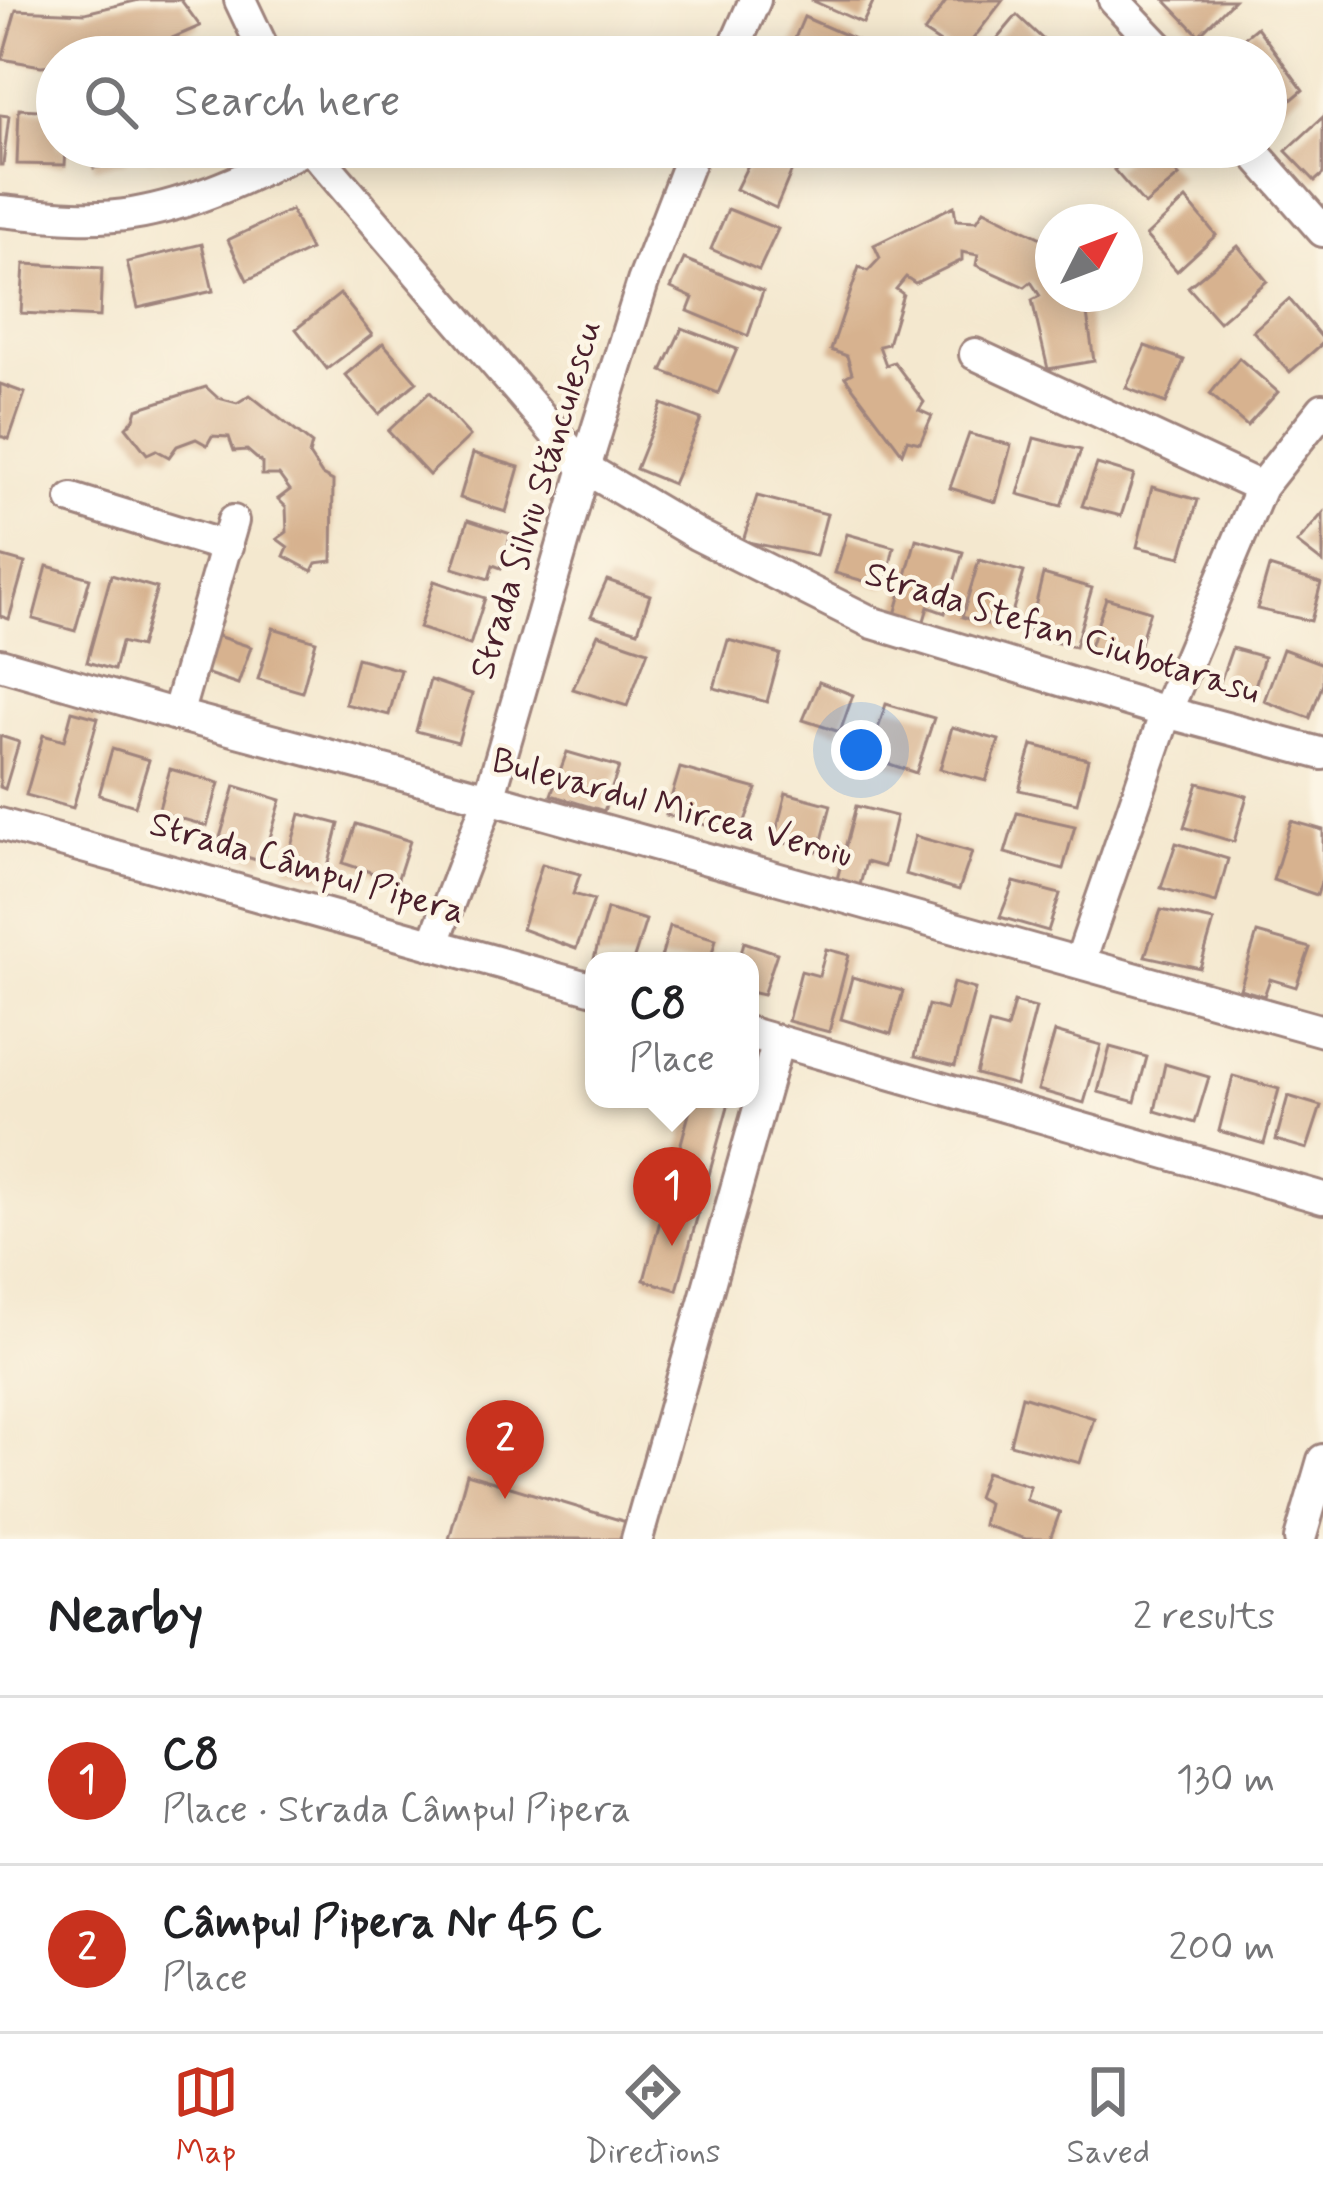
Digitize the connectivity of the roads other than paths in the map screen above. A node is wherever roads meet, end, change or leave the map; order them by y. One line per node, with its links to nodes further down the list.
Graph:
1 (240, 0): 4 (street)
2 (755, 0): 5 (street)
3 (1114, 0): 6 (street)
4 (257, 36)
5 (739, 36)
6 (1148, 36)
7 (262, 168): 11 (street)
8 (327, 168): 15 (street, Strada Stefan Ciubotarasu)
9 (687, 168): 15 (street, Strada Silviu Stănculescu)
10 (1267, 168): 12 (street)
11 (0, 212)
12 (1323, 232)
13 (975, 354): 16 (street)
14 (1323, 409): 16 (street)
15 (585, 468): 19 (street, Strada Stefan Ciubotarasu); 22 (street, Strada Silviu Stănculescu)
16 (1261, 487): 19 (street)
17 (72, 499): 20 (street)
18 (0, 664): 20 (street, Bulevardul Mircea Veroiu)
19 (1166, 712): 21 (street, Strada Stefan Ciubotarasu); 25 (street)
20 (177, 715): 22 (street, Bulevardul Mircea Veroiu)
21 (1323, 754)
22 (489, 798): 24 (street, Strada Silviu Stănculescu); 25 (street, Bulevardul Mircea Veroiu)
23 (0, 824): 24 (street, Strada Câmpul Pipera)
24 (433, 945): 26 (street, Strada Câmpul Pipera)
25 (1080, 962): 27 (street, Bulevardul Mircea Veroiu)
26 (585, 987)
27 (1323, 1031)
28 (764, 1038): 30 (street)
29 (746, 1108): 32 (street)
30 (1323, 1198)
31 (1323, 1460): 33 (street)
32 (637, 1539)
33 (1300, 1539)

